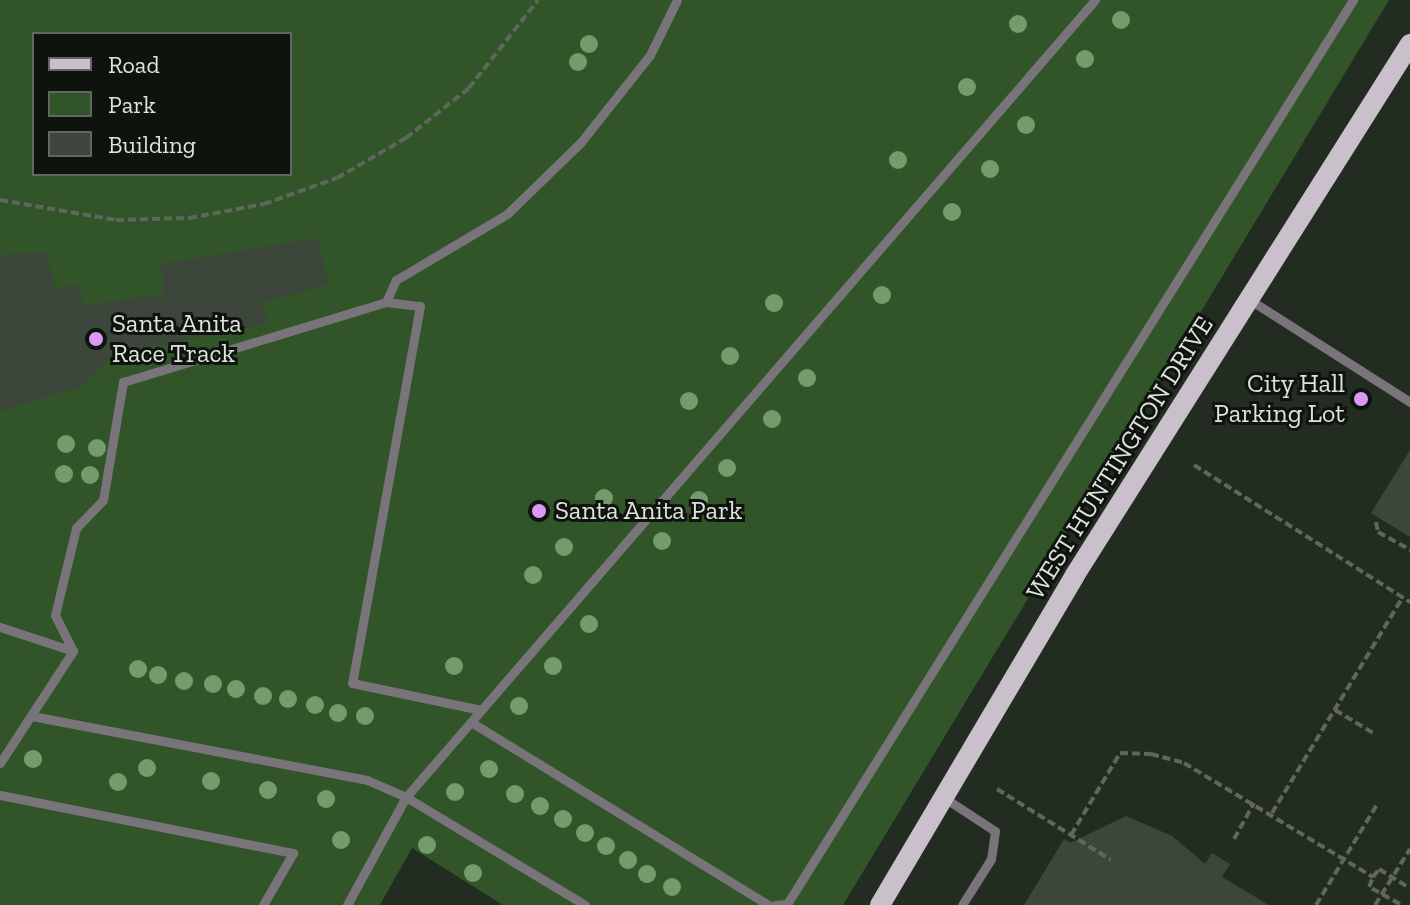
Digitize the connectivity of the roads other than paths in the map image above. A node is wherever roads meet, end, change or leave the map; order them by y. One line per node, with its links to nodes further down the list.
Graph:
1 (677, 0): 6 (lane)
2 (1095, 0): 10 (lane)
3 (1353, 0): 21 (lane)
4 (1410, 44): 5 (main road, WEST HUNTINGTON DRIVE)
5 (1250, 300): 7 (lane); 16 (main road, WEST HUNTINGTON DRIVE)
6 (386, 302): 9 (lane); 10 (lane)
7 (1410, 402)
8 (0, 627): 9 (lane)
9 (73, 651): 11 (lane)
10 (481, 710): 12 (lane)
11 (32, 716): 13 (lane); 15 (lane)
12 (471, 722): 15 (lane); 20 (lane)
13 (0, 763)
14 (0, 795): 17 (lane)
15 (406, 797): 18 (lane); 19 (lane)
16 (943, 797): 22 (main road, WEST HUNTINGTON DRIVE); 23 (lane)
17 (263, 905)
18 (347, 905)
19 (585, 905)
20 (768, 905)
21 (775, 905)
22 (880, 905)
23 (962, 905)

